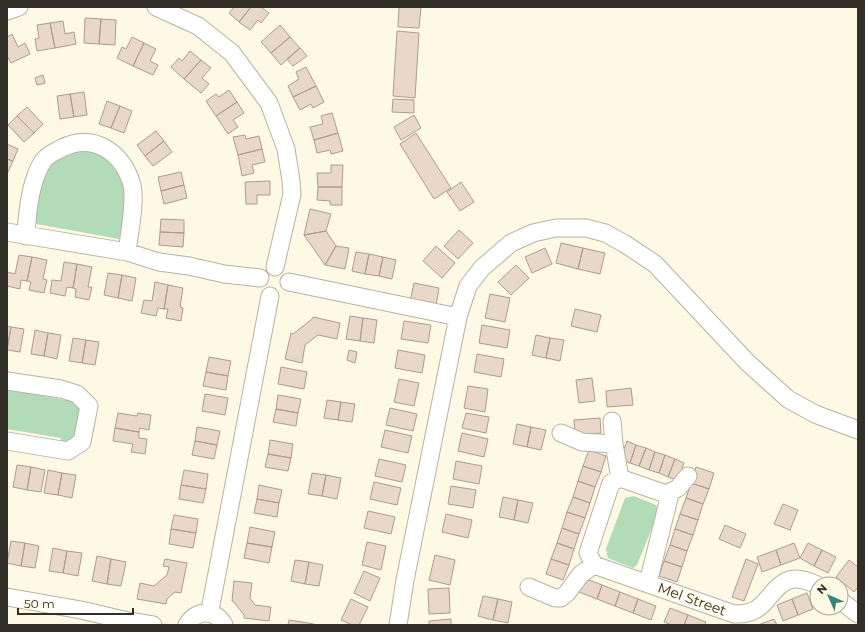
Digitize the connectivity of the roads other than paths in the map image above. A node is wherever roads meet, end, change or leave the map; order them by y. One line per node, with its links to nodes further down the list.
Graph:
1 (19, 7): 3 (street)
2 (156, 7): 7 (street)
3 (7, 11)
4 (7, 232): 5 (street)
5 (26, 236): 6 (street); 6 (street)
6 (127, 252): 8 (street)
7 (275, 267): 8 (street); 9 (street)
8 (260, 278): 10 (street)
9 (289, 282): 10 (street); 11 (street)
10 (270, 296): 27 (street)
11 (458, 317): 14 (street); 33 (street)
12 (7, 381): 16 (street)
13 (612, 421): 17 (street)
14 (858, 430)
15 (561, 433): 17 (street)
16 (7, 440)
17 (614, 444): 19 (street)
18 (688, 476): 20 (street)
19 (620, 478): 20 (street); 21 (street)
20 (666, 494): 23 (street, Mel Street)
21 (594, 566): 23 (street, Mel Street); 24 (street)
22 (809, 581): 23 (street, Mel Street)
23 (648, 583)
24 (529, 587)
25 (7, 597): 29 (street)
26 (849, 607): 28 (street)
27 (209, 613): 31 (street); 32 (street)
28 (858, 614)
29 (128, 623): 30 (street)
30 (152, 625)
31 (187, 625)
32 (224, 625)
33 (398, 625)

